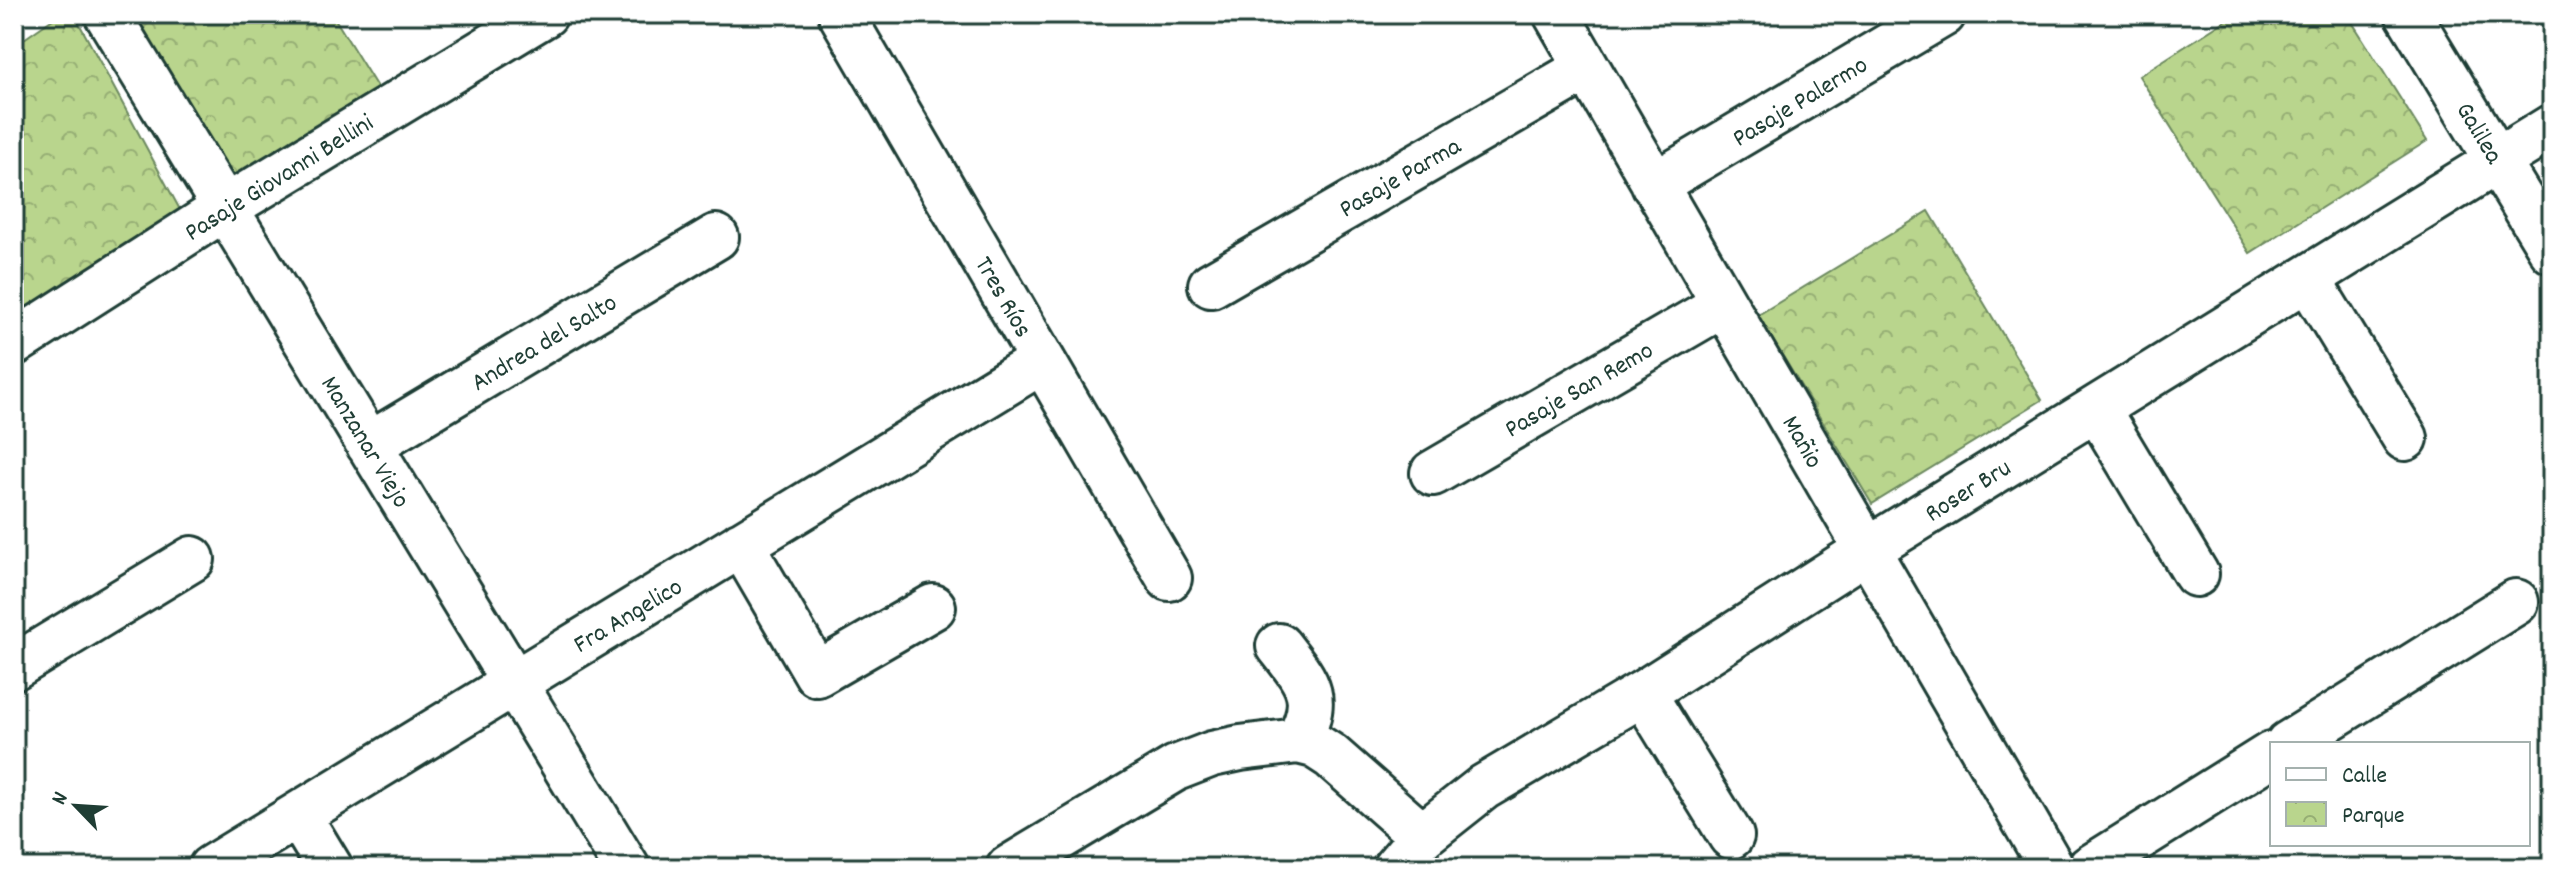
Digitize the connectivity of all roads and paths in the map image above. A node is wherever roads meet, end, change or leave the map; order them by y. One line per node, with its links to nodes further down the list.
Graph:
1 (107, 14): 11 (street, Manzanar Viejo)
2 (545, 14): 11 (street, Pasaje Giovanni Bellini)
3 (841, 14): 18 (street, Tres Ríos)
4 (1556, 14): 7 (street, Mañio)
5 (1943, 14): 10 (street, Pasaje Palermo)
6 (2408, 14): 9 (street, Galilea)
7 (1587, 68): 10 (street, Mañio); 15 (street, Pasaje Parma)
8 (2552, 127): 9 (street, Roser Bru)
9 (2499, 162): 13 (street, Galilea); 14 (street, Roser Bru)
10 (1654, 185): 16 (street, Mañio)
11 (225, 208): 17 (street, Pasaje Giovanni Bellini); 21 (street, Manzanar Viejo)
12 (716, 237): 21 (street, Andrea del Salto)
13 (2552, 251)
14 (2308, 279): 19 (street, Roser Bru); 20 (street)
15 (1211, 285)
16 (1724, 304): 22 (street, Pasaje San Remo); 24 (street, Mañio)
17 (14, 343)
18 (1042, 361): 23 (street, Fra Angelico); 27 (street, Tres Ríos)
19 (2097, 409): 24 (street, Roser Bru); 26 (street)
20 (2405, 438)
21 (369, 445): 32 (street, Manzanar Viejo)
22 (1433, 473)
23 (741, 544): 29 (street); 32 (street, Fra Angelico)
24 (1867, 550): 33 (street, Roser Bru); 44 (street, Mañio)
25 (192, 559): 31 (street)
26 (2196, 574)
27 (1169, 578)
28 (2516, 602): 35 (street)
29 (933, 607)
30 (1279, 646): 34 (street)
31 (14, 667)
32 (514, 683): 37 (street, Fra Angelico); 42 (street, Manzanar Viejo)
33 (1643, 693): 38 (street); 39 (street, Roser Bru)
34 (1298, 741): 39 (street); 43 (street)
35 (2291, 742)
36 (2270, 755): 45 (street)
37 (298, 815): 40 (street, Fra Angelico); 41 (street)
38 (1731, 836)
39 (1408, 852)
40 (211, 868)
41 (330, 868)
42 (627, 868)
43 (1009, 868)
44 (2052, 868)
45 (2090, 868)

